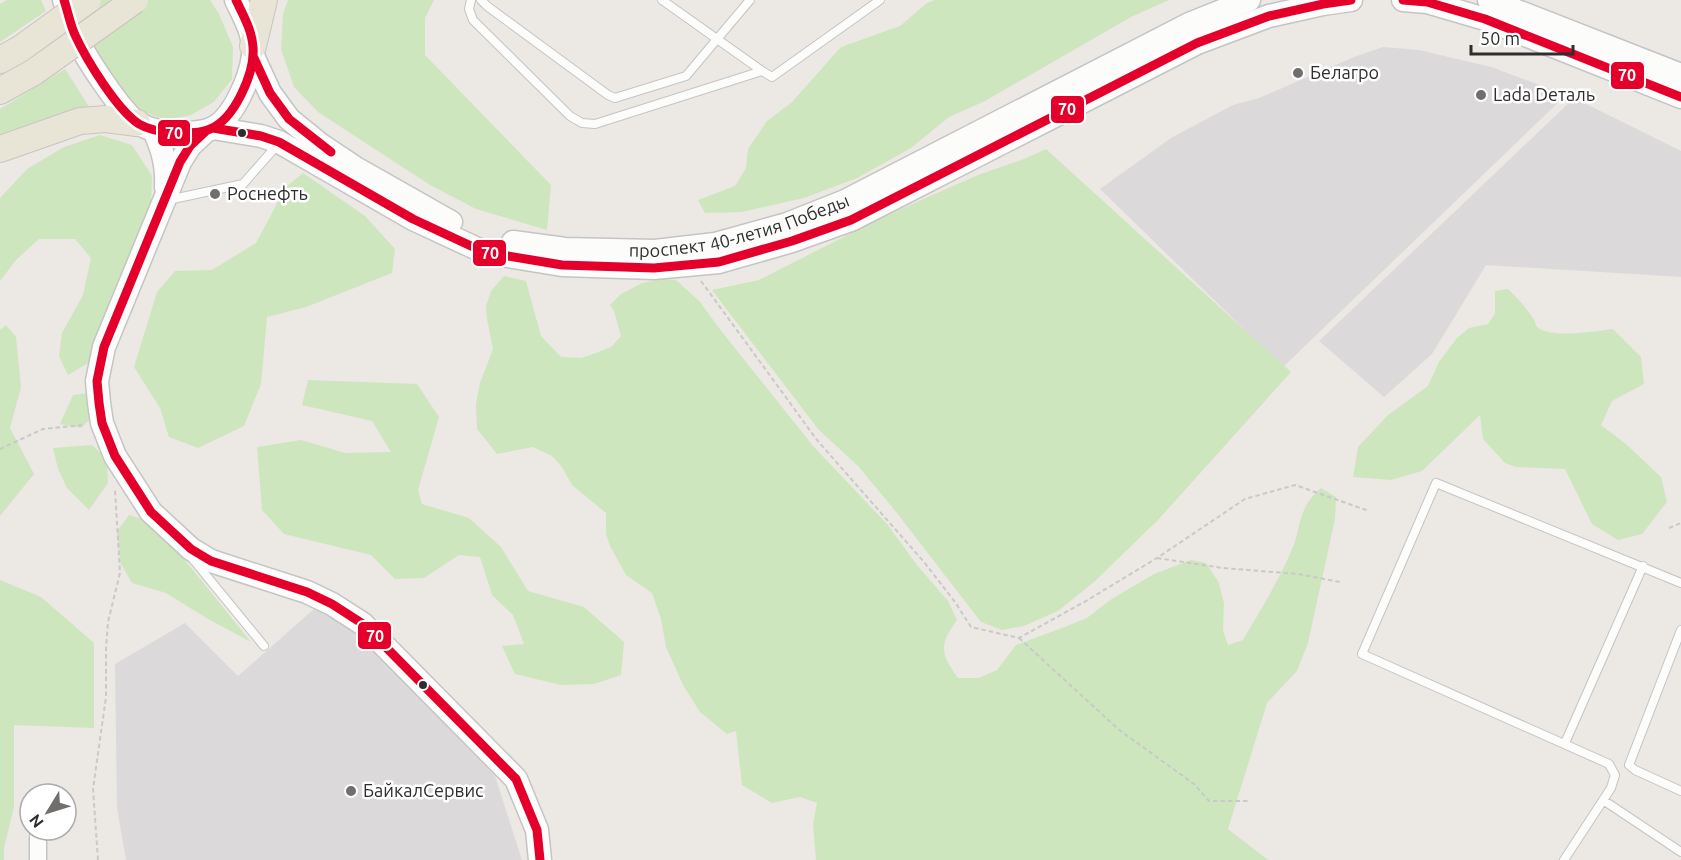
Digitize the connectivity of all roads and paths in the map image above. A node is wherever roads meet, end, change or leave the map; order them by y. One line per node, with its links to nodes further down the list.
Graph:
1 (64, 0): 23 (main road)
2 (88, 0): 18 (main road, bridge)
3 (135, 0): 21 (main road, bridge)
4 (236, 0): 17 (main road, проспект 40-летия Победы)
5 (264, 0): 17 (main road)
6 (471, 0): 19 (lane)
7 (482, 0): 16 (lane)
8 (662, 0): 16 (lane)
9 (750, 0): 16 (lane)
10 (880, 0): 19 (lane)
11 (1249, 0): 17 (main road, проспект 40-летия Победы)
12 (1351, 0): 28 (main road, проспект 40-летия Победы)
13 (1403, 0): 15 (main road)
14 (1489, 0): 20 (main road)
15 (1436, 3): 22 (main road)
16 (717, 40): 19 (lane)
17 (253, 51): 24 (main road)
18 (10, 55)
19 (762, 71)
20 (1681, 75)
21 (0, 91)
22 (1681, 98)
23 (146, 127): 24 (main road, проспект 40-летия Победы); 26 (main road); 27 (main road)
24 (210, 129): 25 (main road, проспект 40-летия Победы); 27 (main road)
25 (279, 142): 27 (lane); 28 (main road, проспект 40-летия Победы)
26 (0, 149)
27 (165, 201): 29 (main road)
28 (689, 265): 41 (path)
29 (102, 423): 30 (path); 35 (main road)
30 (0, 449)
31 (115, 484): 50 (path)
32 (1369, 511): 36 (path)
33 (1681, 523): 34 (path)
34 (1670, 528)
35 (173, 533): 42 (lane); 51 (main road)
36 (1157, 558): 38 (path); 41 (path)
37 (1643, 566): 39 (lane); 43 (lane); 43 (lane)
38 (1340, 582)
39 (1681, 583)
40 (1681, 630): 44 (lane)
41 (1019, 638): 46 (path)
42 (264, 646)
43 (1565, 743): 45 (lane)
44 (1681, 791)
45 (1604, 800): 48 (lane); 52 (lane)
46 (1248, 801)
47 (38, 842): 49 (street)
48 (1681, 852)
49 (38, 860)
50 (98, 860)
51 (540, 860)
52 (1564, 860)

